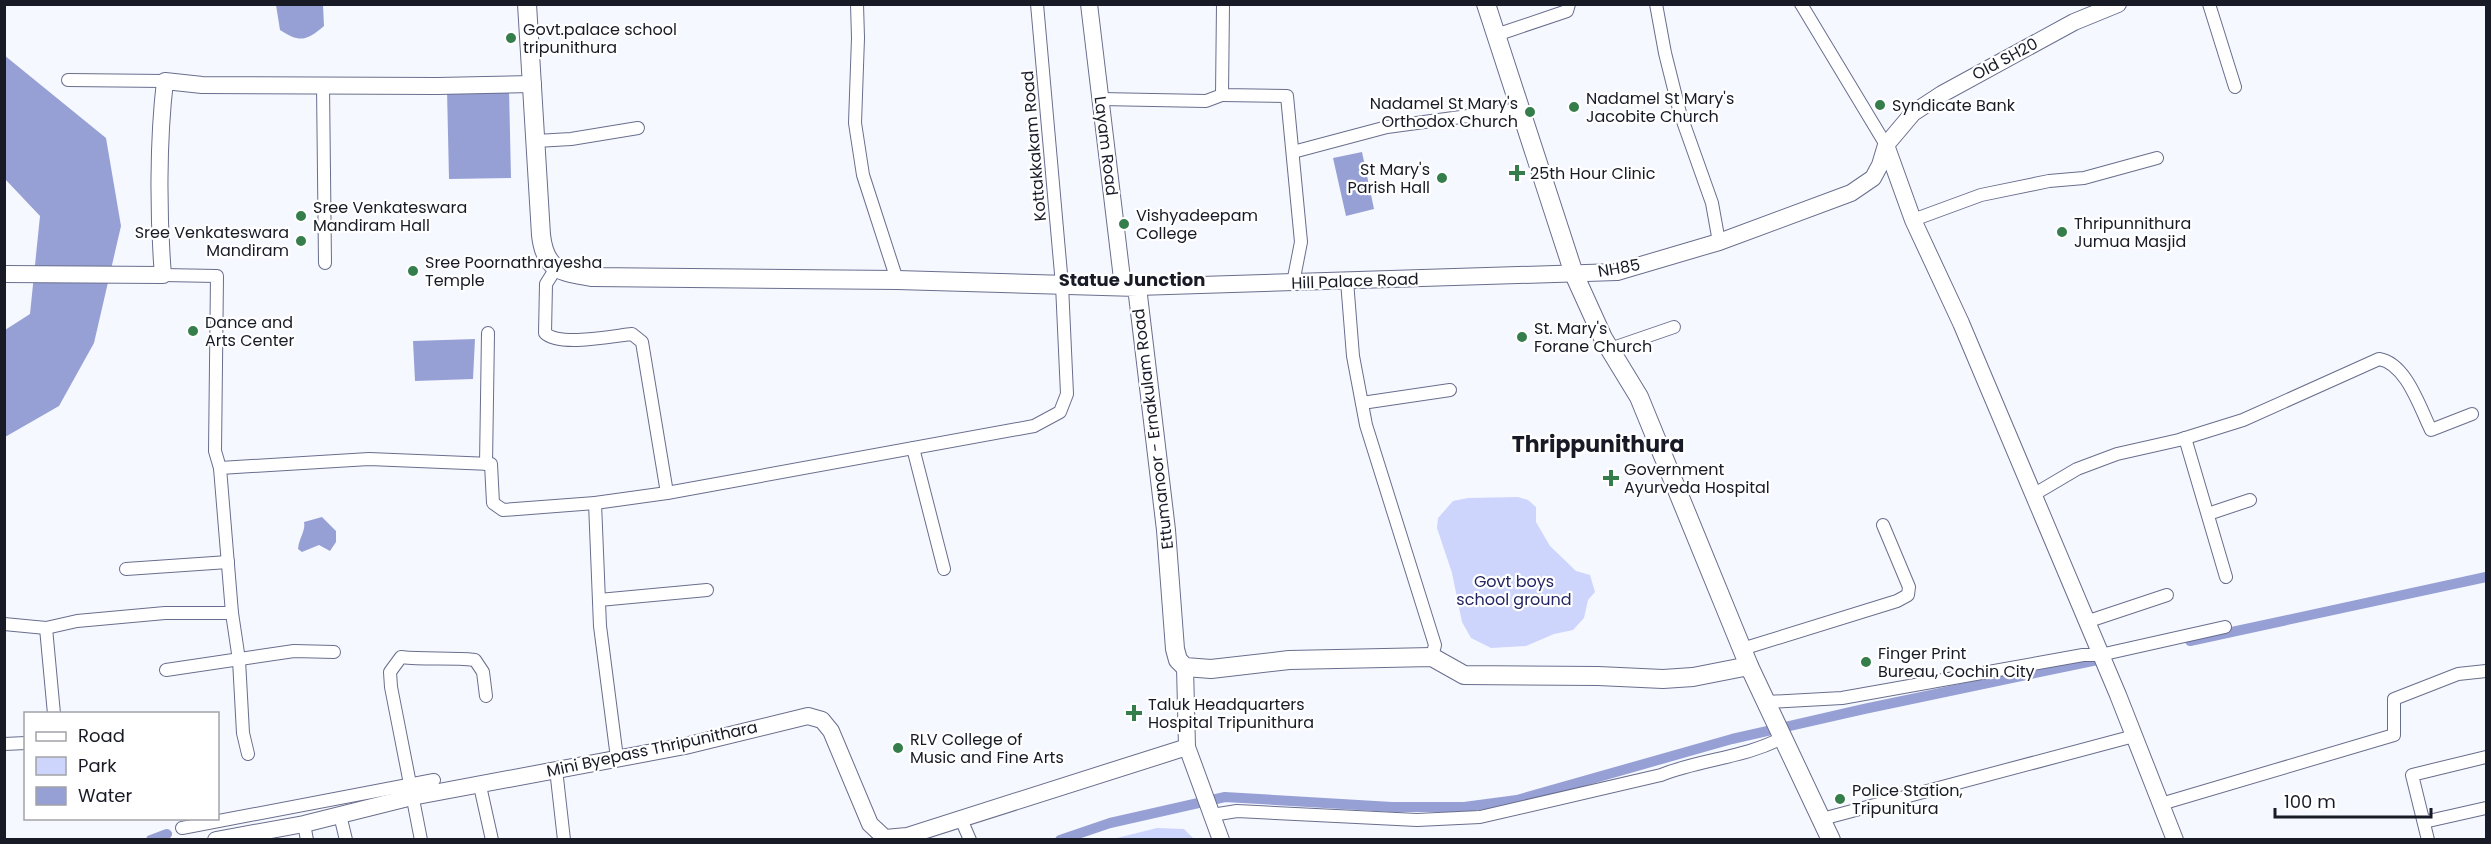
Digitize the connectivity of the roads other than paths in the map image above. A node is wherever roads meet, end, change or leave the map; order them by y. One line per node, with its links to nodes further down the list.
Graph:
1 (527, 4): 15 (main road)
2 (856, 4): 34 (street)
3 (1037, 4): 37 (street, Kottakkakam Road)
4 (1089, 4): 19 (main road, Layam Road)
5 (1223, 4): 18 (street)
6 (1486, 4): 12 (main road, NH85 / NH85)
7 (1569, 4): 12 (street)
8 (1656, 4): 28 (street)
9 (1801, 4): 24 (street)
10 (2118, 4): 21 (main road, Old SH20)
11 (2209, 4): 17 (street)
12 (1496, 35): 20 (main road, NH85 / NH85)
13 (69, 80): 14 (street)
14 (165, 81): 16 (main road); 33 (main road)
15 (533, 84): 16 (main road); 23 (main road)
16 (323, 85): 29 (street)
17 (2235, 87)
18 (1222, 95): 19 (street); 25 (street)
19 (1100, 99): 38 (main road, Layam Road)
20 (1520, 109): 25 (street); 32 (main road, NH85 / NH85)
21 (1901, 127): 24 (main road, NH85 / NH85)
22 (638, 128): 23 (street)
23 (536, 141): 30 (main road)
24 (1886, 144): 27 (main road); 28 (main road, NH85 / NH85)
25 (1293, 152): 36 (street)
26 (2157, 158): 27 (street)
27 (1913, 220): 50 (main road)
28 (1719, 243): 32 (main road, NH85 / NH85)
29 (325, 263)
30 (556, 268): 34 (main road, Ettumanoor - Ernakulam Road); 49 (street)
31 (11, 274): 33 (main road)
32 (1574, 274): 35 (main road, Hill Palace Road); 41 (main road)
33 (163, 275): 48 (street)
34 (897, 280): 37 (main road, Ettumanoor - Ernakulam Road)
35 (1347, 281): 36 (main road, Hill Palace Road); 43 (street)
36 (1293, 283): 38 (main road, Hill Palace Road)
37 (1062, 285): 38 (main road, Ettumanoor - Ernakulam Road); 46 (street, Kottakkakam Road)
38 (1130, 287): 73 (main road, Ettumanoor - Ernakulam Road)
39 (1674, 327): 41 (street)
40 (488, 333): 47 (street)
41 (1610, 349): 67 (main road)
42 (1450, 390): 43 (street)
43 (1362, 403): 70 (street)
44 (2472, 414): 45 (street)
45 (2186, 438): 50 (street); 53 (street)
46 (913, 448): 49 (street, Kottakkakam Road); 57 (street)
47 (486, 464): 48 (street); 52 (street, Kottakkakam Road)
48 (220, 468): 55 (street)
49 (667, 493): 52 (street, Kottakkakam Road)
50 (2033, 495): 63 (main road)
51 (2250, 500): 53 (street)
52 (595, 503): 61 (street)
53 (2208, 514): 58 (street)
54 (1883, 525): 67 (street)
55 (228, 562): 56 (street); 62 (street)
56 (126, 569)
57 (944, 569)
58 (2226, 577)
59 (707, 590): 61 (street)
60 (2167, 595): 63 (street)
61 (599, 600): 86 (street)
62 (232, 613): 66 (street); 71 (street)
63 (2086, 622): 69 (main road)
64 (4, 624): 66 (street)
65 (2225, 627): 69 (street)
66 (46, 628): 78 (street)
67 (1742, 649): 72 (main road)
68 (334, 652): 71 (street)
69 (2100, 655): 77 (street); 79 (main road)
70 (1432, 657): 72 (main road); 73 (main road)
71 (239, 660): 74 (street); 84 (street)
72 (1749, 666): 77 (main road)
73 (1185, 667): 83 (main road)
74 (166, 670)
75 (2487, 671): 91 (street)
76 (486, 696): 90 (street)
77 (1770, 709): 80 (main road)
78 (54, 712)
79 (2134, 736): 91 (main road); 96 (street)
80 (1784, 737): 94 (street); 96 (main road)
81 (24, 743): 82 (street)
82 (4, 744)
83 (1187, 747): 94 (main road); 95 (main road, Mini Byepass Thripunithara)
84 (248, 754)
85 (2487, 757): 97 (street)
86 (617, 758): 87 (main road, Mini Byepass Thripunithara); 95 (main road, Mini Byepass Thripunithara)
87 (556, 769): 89 (main road, Mini Byepass Thripunithara); 104 (street)
88 (434, 780): 90 (street)
89 (480, 786): 90 (main road, Mini Byepass Thripunithara); 103 (street)
90 (411, 791): 93 (main road, Mini Byepass Thripunithara); 102 (street)
91 (2161, 804): 108 (main road)
92 (2487, 808): 97 (street)
93 (332, 811): 98 (street); 99 (main road, Mini Byepass Thripunithara); 101 (street)
94 (1211, 813): 106 (main road)
95 (961, 819): 105 (street)
96 (1822, 819): 107 (main road)
97 (2424, 822): 109 (street)
98 (182, 828)
99 (306, 832): 100 (main road, Mini Byepass Thripunithara)
100 (216, 840)
101 (346, 840)
102 (421, 840)
103 (492, 840)
104 (564, 840)
105 (970, 840)
106 (1221, 840)
107 (1831, 840)
108 (2175, 840)
109 (2428, 840)

